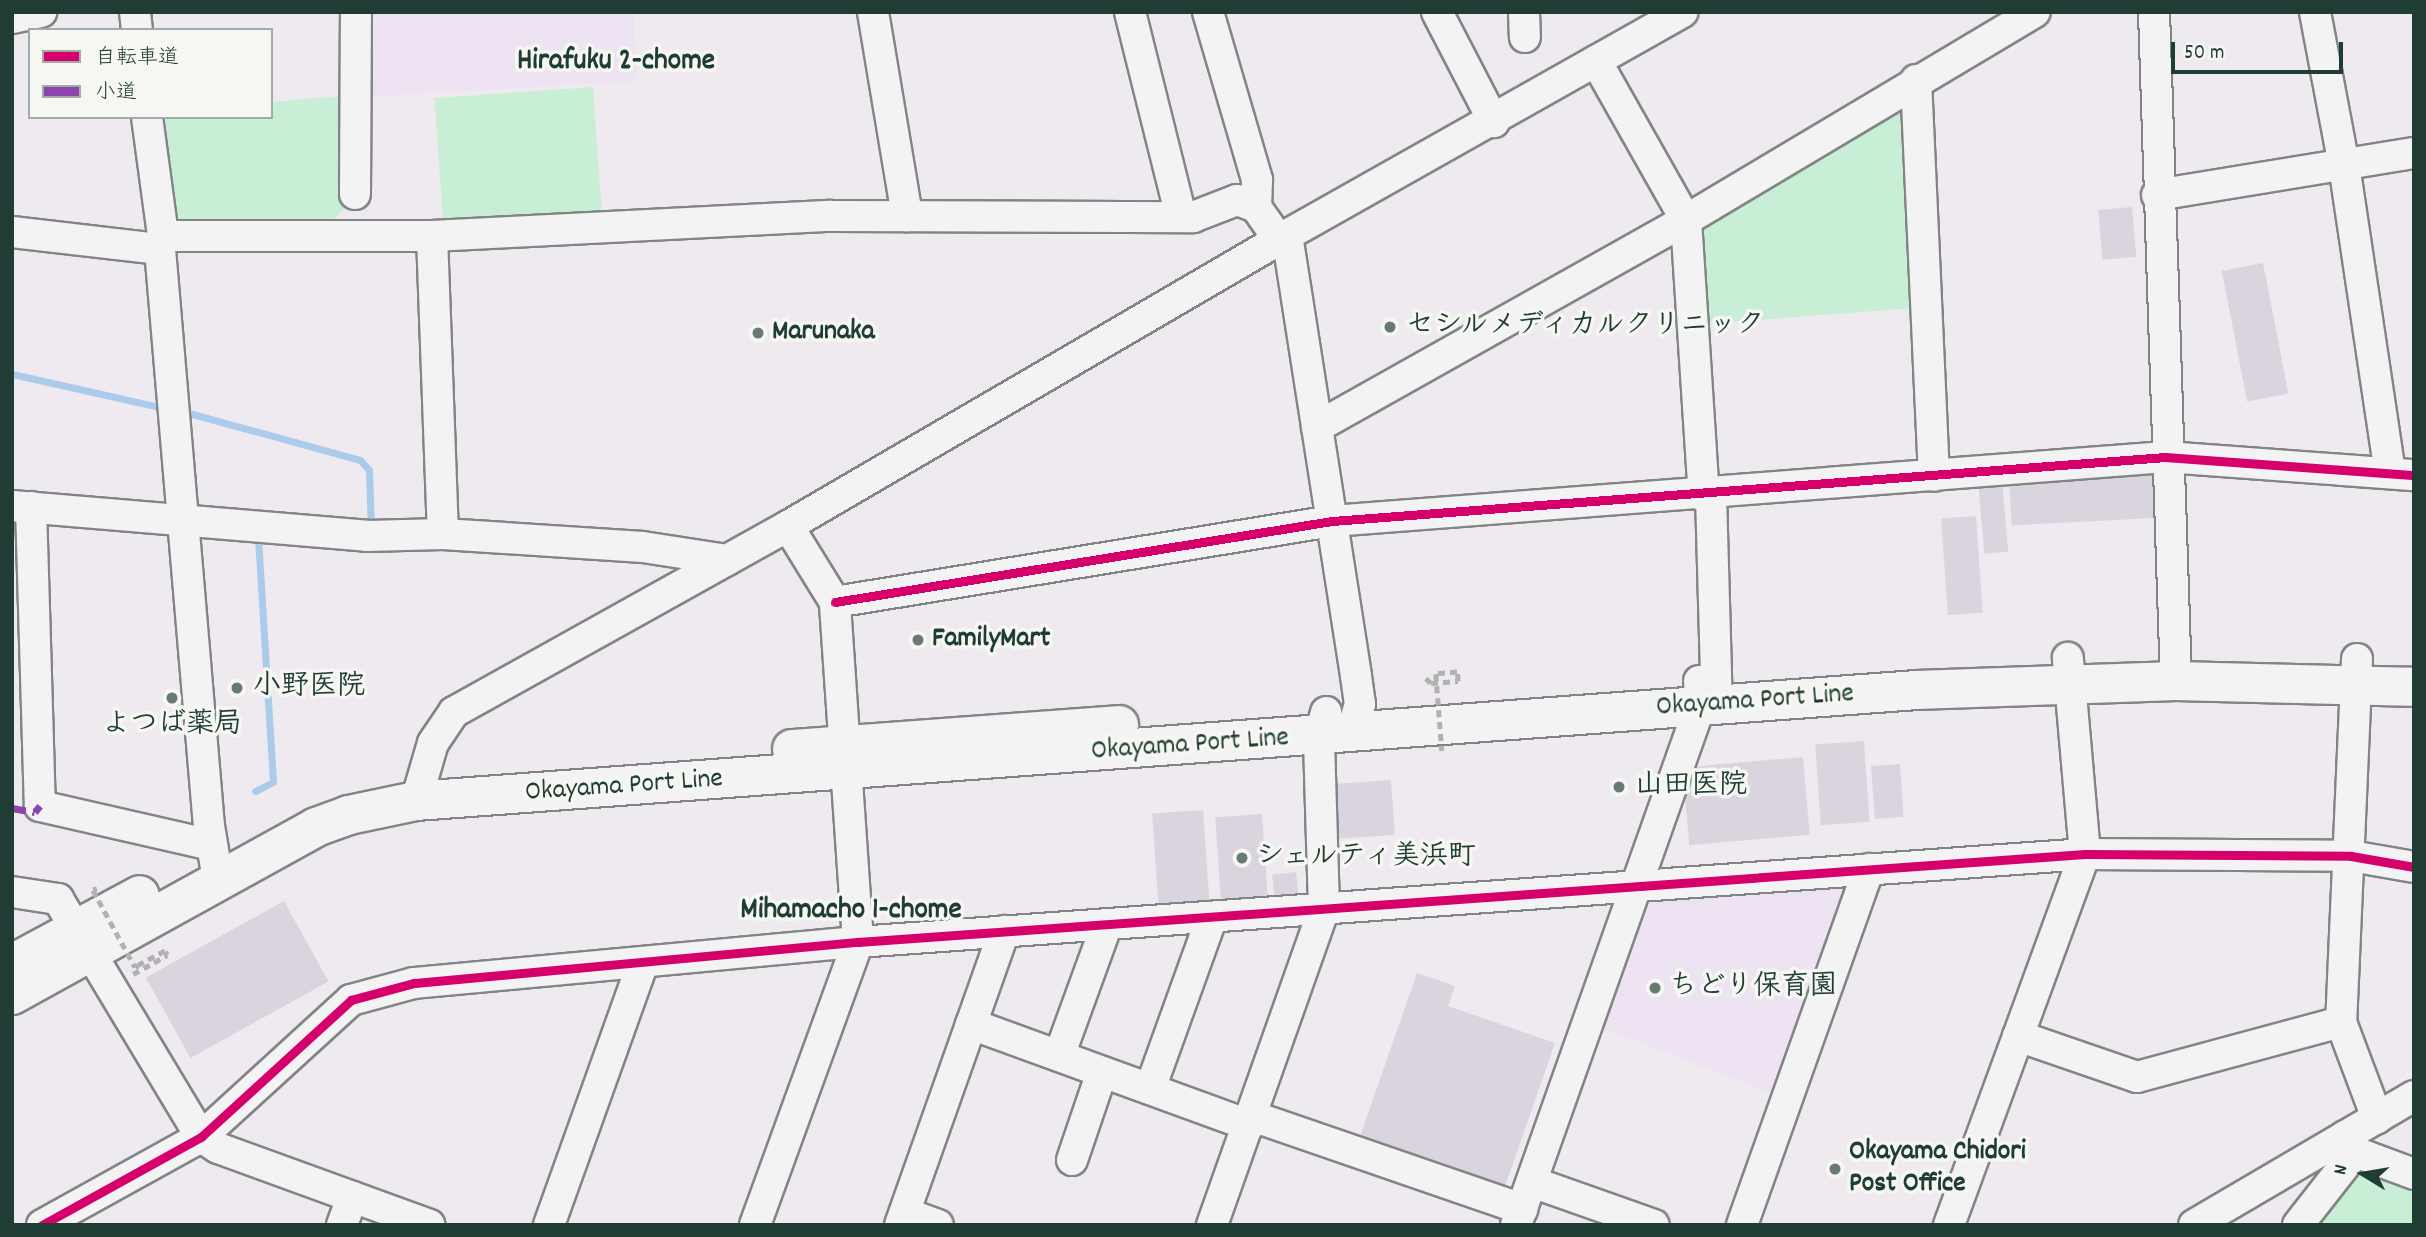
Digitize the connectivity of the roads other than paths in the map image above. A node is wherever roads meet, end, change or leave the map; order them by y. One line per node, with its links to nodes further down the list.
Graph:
1 (41, 12): 11 (street)
2 (356, 12): 18 (street)
3 (873, 12): 21 (street)
4 (1130, 12): 22 (street)
5 (1209, 12): 20 (street)
6 (1437, 12): 15 (street)
7 (1682, 12): 12 (street)
8 (2035, 12): 13 (street)
9 (2154, 12): 19 (street)
10 (2315, 12): 17 (street)
11 (12, 18)
12 (1596, 61): 15 (street); 23 (street)
13 (1916, 80): 23 (street); 31 (street)
14 (148, 119): 27 (street)
15 (1494, 122): 26 (street)
16 (2414, 153): 17 (street)
17 (2344, 165): 19 (street); 30 (street)
18 (355, 194)
19 (2157, 195): 29 (street)
20 (1256, 207): 22 (street); 26 (street)
21 (907, 216): 22 (street); 25 (street)
22 (1181, 217)
23 (1686, 220): 28 (street); 32 (street)
24 (12, 232): 27 (street)
25 (432, 236): 27 (street); 37 (street)
26 (1283, 238): 28 (street); 36 (street)
27 (162, 243): 34 (street)
28 (1317, 427): 35 (street)
29 (2166, 457): 30 (street); 31 (street); 41 (street)
30 (2402, 474)
31 (1934, 476): 32 (street)
32 (1707, 495): 35 (street); 45 (street)
33 (27, 511): 34 (street); 51 (street)
34 (183, 520): 37 (street); 51 (street)
35 (1332, 521): 39 (street); 46 (street)
36 (788, 526): 38 (street); 39 (street)
37 (443, 534): 38 (street)
38 (727, 560): 48 (street)
39 (835, 602): 47 (street)
40 (2414, 663): 43 (main road, Okayama Port Line)
41 (2175, 668): 42 (main road, Okayama Port Line); 43 (main road, Okayama Port Line)
42 (2069, 670): 45 (main road, Okayama Port Line); 49 (street)
43 (2357, 671): 44 (main road, Okayama Port Line); 50 (street)
44 (2414, 687)
45 (1708, 693): 46 (main road, Okayama Port Line); 54 (street)
46 (1339, 721): 47 (main road, Okayama Port Line); 56 (street)
47 (843, 758): 48 (main road, Okayama Port Line); 61 (street)
48 (420, 789): 51 (main road, Okayama Port Line)
49 (2085, 854): 50 (street); 53 (street); 67 (street)
50 (2351, 856): 52 (street); 65 (street)
51 (214, 860): 60 (main road, Okayama Port Line)
52 (2414, 867)
53 (1869, 869): 54 (street); 89 (street)
54 (1636, 889): 56 (street); 79 (street)
55 (12, 892): 60 (street)
56 (1324, 909): 57 (street); 73 (street)
57 (1212, 917): 58 (street); 70 (street)
58 (1107, 924): 59 (street); 68 (street)
59 (1004, 932): 61 (street); 66 (street)
60 (84, 941): 63 (main road, Okayama Port Line); 64 (main road, Okayama Port Line); 74 (street)
61 (858, 942): 62 (street); 85 (street)
62 (642, 963): 74 (street); 84 (street)
63 (12, 964)
64 (12, 995)
65 (2341, 1022): 67 (street); 72 (street)
66 (971, 1024): 68 (street); 80 (street)
67 (2018, 1036): 90 (street)
68 (1059, 1056): 69 (street)
69 (1102, 1072): 70 (street); 76 (street)
70 (1150, 1089): 73 (street)
71 (2414, 1096): 72 (street)
72 (2377, 1118): 75 (street)
73 (1250, 1121): 79 (street); 87 (street)
74 (201, 1137): 78 (street); 81 (street)
75 (2350, 1144): 77 (street); 91 (street); 92 (street)
76 (1072, 1160)
77 (2414, 1174)
78 (352, 1197): 82 (street); 83 (street)
79 (1524, 1205): 88 (street)
80 (902, 1219): 86 (street)
81 (42, 1225)
82 (342, 1225)
83 (429, 1225)
84 (549, 1225)
85 (755, 1225)
86 (938, 1225)
87 (1213, 1225)
88 (1654, 1225)
89 (1742, 1225)
90 (1949, 1225)
91 (2194, 1225)
92 (2298, 1225)

